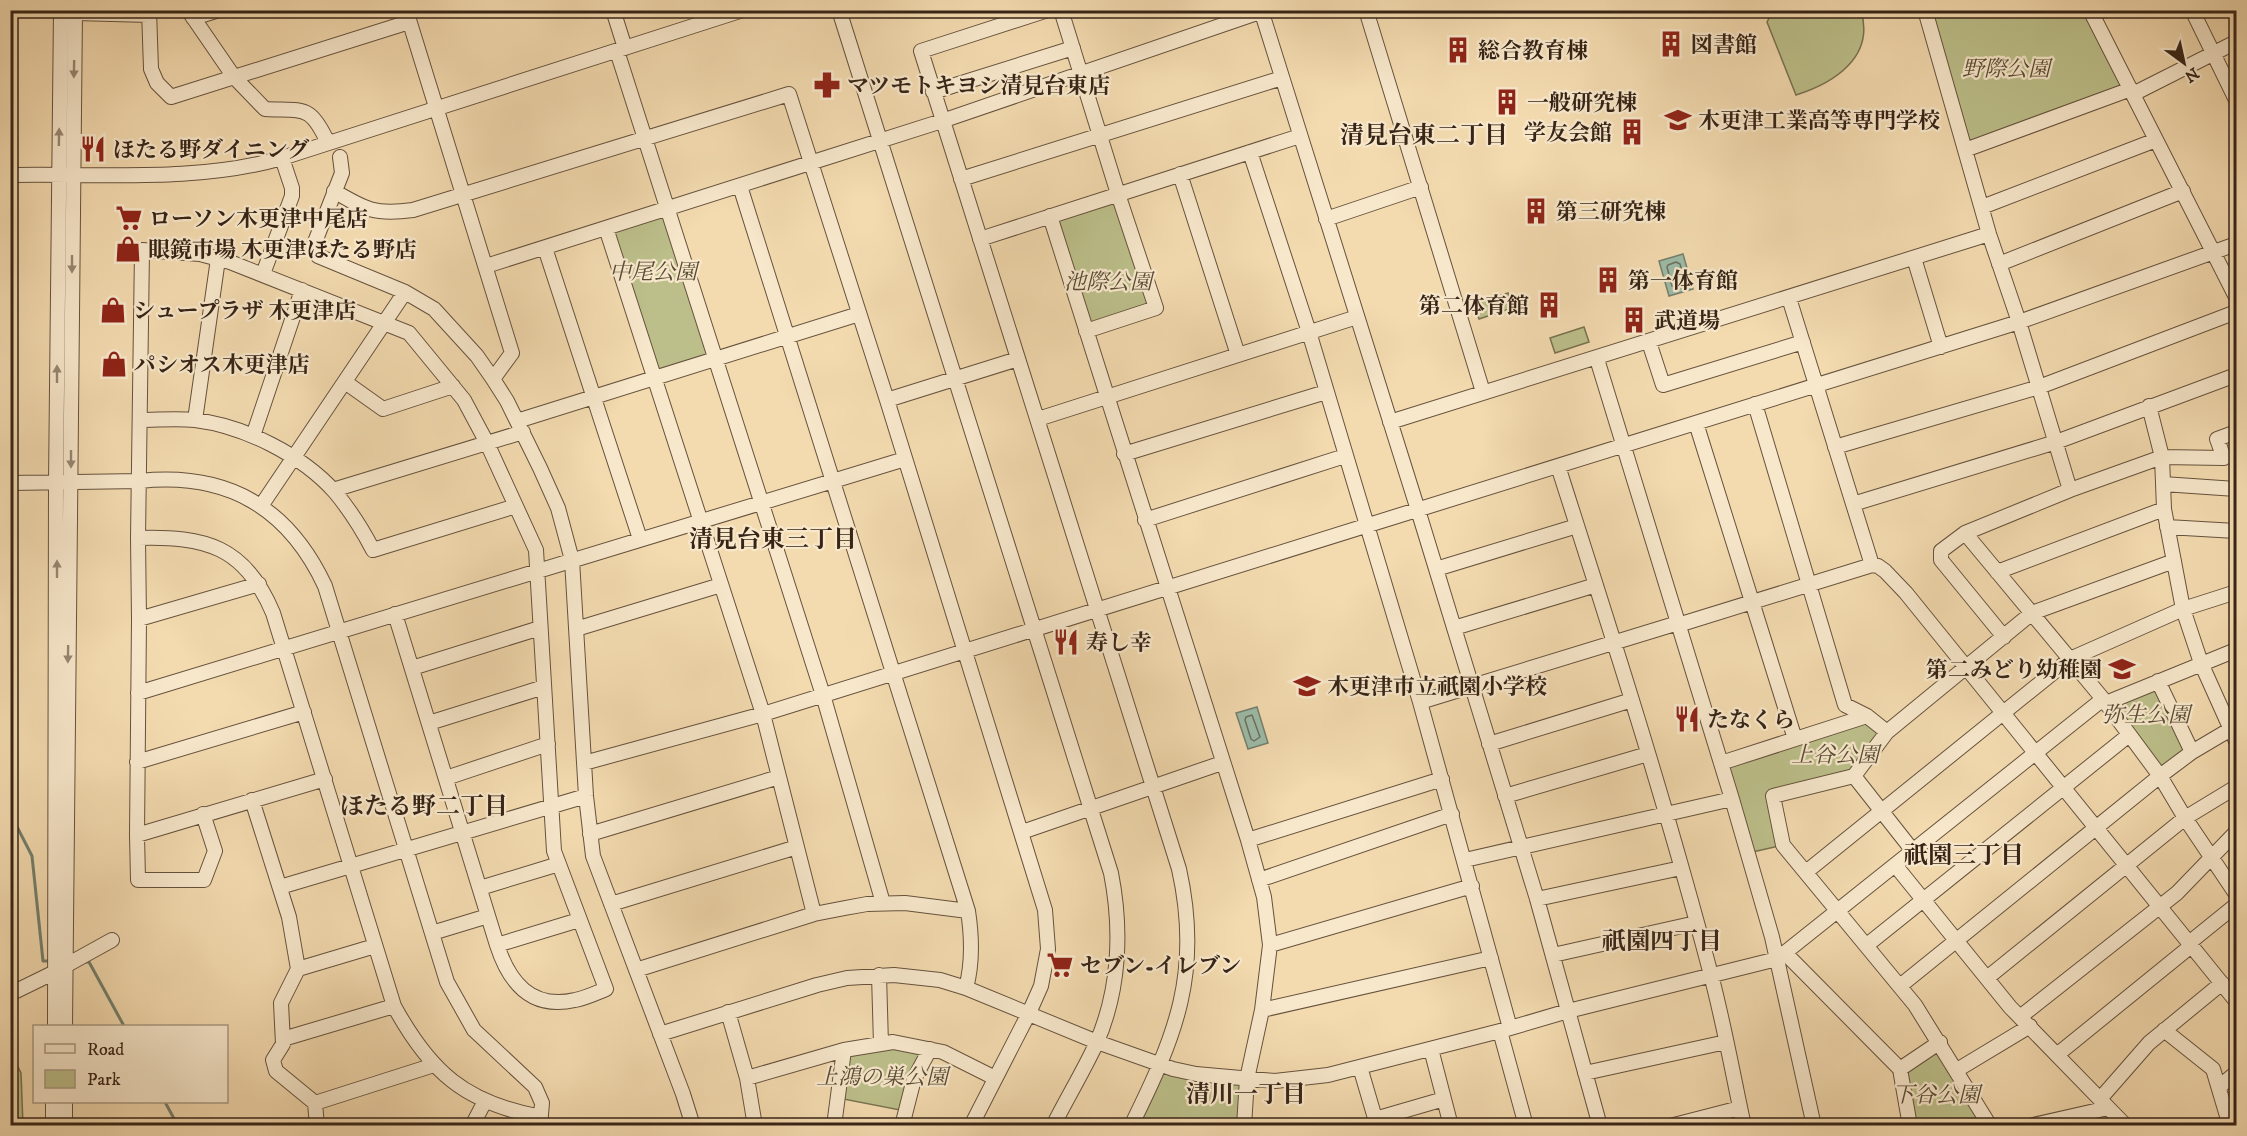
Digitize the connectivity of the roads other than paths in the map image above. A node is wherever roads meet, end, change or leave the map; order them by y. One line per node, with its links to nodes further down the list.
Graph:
1 (219, 10): 14 (street)
2 (613, 10): 18 (street)
3 (743, 10): 18 (street)
4 (840, 10): 32 (street)
5 (1048, 10): 23 (street)
6 (1061, 10): 17 (street)
7 (1366, 10): 44 (street)
8 (1925, 10): 34 (street)
9 (2090, 10): 24 (street)
10 (2192, 10): 19 (street)
11 (70, 11): 13 (street); 39 (street)
12 (1263, 11): 20 (street); 22 (street)
13 (149, 13): 21 (street)
14 (191, 14): 21 (street)
15 (407, 16): 21 (street); 26 (street)
16 (2236, 42): 19 (street)
17 (1072, 48): 20 (street); 23 (street)
18 (621, 49): 26 (street); 30 (street)
19 (2214, 54): 24 (street); 25 (street)
20 (1081, 74): 27 (street); 28 (street)
21 (234, 77): 33 (street)
22 (1282, 78): 28 (street); 29 (street)
23 (933, 92): 27 (street)
24 (2132, 92): 31 (street); 34 (street)
25 (2236, 100)
26 (435, 109): 33 (street); 47 (street)
27 (942, 121): 32 (street); 42 (street)
28 (1100, 135): 42 (street); 48 (street)
29 (1300, 136): 35 (street); 52 (street)
30 (645, 138): 38 (street); 47 (street); 50 (street)
31 (2156, 140): 45 (street); 49 (street)
32 (881, 141): 38 (street); 85 (street)
33 (328, 143): 37 (street)
34 (1965, 150): 49 (street)
35 (1250, 152): 40 (street); 74 (street)
36 (340, 157): 46 (street)
37 (282, 158): 39 (street); 63 (street)
38 (811, 164): 43 (street); 69 (street)
39 (66, 174): 41 (street); 118 (street)
40 (1180, 174): 48 (street); 79 (street)
41 (10, 175)
42 (961, 179): 55 (street)
43 (740, 186): 50 (street); 75 (street)
44 (1421, 187): 52 (street); 92 (street)
45 (2183, 191): 58 (street); 61 (street)
46 (334, 192): 47 (street); 65 (street)
47 (462, 194): 62 (street)
48 (1118, 194): 51 (street); 73 (street)
49 (1982, 207): 54 (street)
50 (668, 209): 53 (street); 80 (street)
51 (1050, 216): 55 (street); 73 (street)
52 (1326, 219): 70 (street)
53 (606, 228): 57 (street); 84 (street)
54 (1989, 234): 59 (street); 61 (street)
55 (980, 239): 81 (street)
56 (2236, 244): 58 (street)
57 (545, 248): 62 (street); 94 (street)
58 (2214, 252): 66 (street); 72 (street)
59 (1914, 258): 67 (street); 78 (street)
60 (218, 259): 63 (street); 99 (street); 100 (street)
61 (1999, 264): 72 (street)
62 (486, 266): 86 (street)
63 (263, 274): 64 (street)
64 (302, 290): 71 (street); 105 (street)
65 (405, 292): 71 (street); 86 (street)
66 (2236, 297)
67 (1789, 298): 76 (street); 77 (street)
68 (2236, 312): 90 (street)
69 (859, 314): 75 (street); 95 (street)
70 (1357, 317): 74 (street); 101 (street)
71 (384, 322): 87 (street); 89 (street)
72 (2019, 322): 78 (street); 90 (street)
73 (1086, 331): 93 (street)
74 (1309, 332): 79 (street); 91 (street)
75 (787, 336): 80 (street); 117 (street)
76 (1649, 342): 77 (street); 82 (street)
77 (1803, 342): 88 (street)
78 (1941, 347): 88 (street)
79 (1238, 355): 93 (street)
80 (716, 359): 84 (street); 124 (street)
81 (1018, 359): 85 (street); 98 (street)
82 (1597, 359): 92 (street); 108 (street)
83 (2236, 375): 97 (street)
84 (655, 379): 94 (street); 132 (street)
85 (956, 379): 95 (street); 160 (street)
86 (493, 380): 103 (street)
87 (345, 382): 89 (street); 113 (street)
88 (1816, 385): 96 (street); 109 (street)
89 (453, 386): 107 (street)
90 (2039, 387): 106 (street); 109 (street)
91 (1326, 392): 110 (street); 111 (street)
92 (1483, 392): 101 (street)
93 (1106, 397): 98 (street); 110 (street)
94 (594, 398): 103 (street); 139 (street)
95 (887, 400): 114 (street)
96 (1755, 405): 102 (street); 149 (street)
97 (2149, 406): 106 (street); 112 (street)
98 (1038, 419): 153 (street)
99 (140, 420): 100 (street); 116 (street)
100 (195, 420): 105 (street)
101 (1390, 422): 130 (street)
102 (1696, 423): 108 (street); 152 (street)
103 (520, 426): 107 (street); 140 (street)
104 (2236, 432): 112 (street)
105 (252, 436): 113 (street)
106 (2056, 442): 123 (street); 125 (street)
107 (487, 443): 122 (street); 128 (street)
108 (1623, 446): 115 (street); 158 (street)
109 (1835, 447): 125 (street)
110 (1124, 454): 131 (street)
111 (1345, 456): 131 (street); 133 (street)
112 (2162, 457): 120 (street); 123 (street)
113 (293, 458): 122 (street); 127 (street)
114 (905, 459): 117 (street); 168 (street)
115 (1558, 466): 130 (street); 134 (street)
116 (140, 481): 118 (street); 127 (street); 138 (street)
117 (833, 481): 124 (street); 173 (street)
118 (63, 482): 119 (street); 269 (street)
119 (10, 483)
120 (2163, 484): 121 (street); 129 (street)
121 (2236, 489): 126 (street)
122 (333, 490): 128 (street)
123 (2070, 490): 137 (street)
124 (761, 503): 132 (street); 178 (street)
125 (1853, 504): 142 (street)
126 (2236, 504)
127 (261, 506): 163 (street)
128 (516, 506): 144 (street)
129 (2164, 509): 135 (street); 145 (street)
130 (1418, 510): 133 (street); 143 (street)
131 (1145, 520): 150 (street)
132 (701, 521): 139 (street); 147 (street)
133 (1366, 526): 150 (street); 181 (street)
134 (1577, 526): 143 (street); 148 (street)
135 (2168, 527): 136 (street); 141 (street)
136 (2236, 531)
137 (1965, 533): 145 (street); 164 (street)
138 (138, 537): 146 (street); 157 (street)
139 (640, 539): 140 (street)
140 (572, 560): 144 (street); 162 (street)
141 (2174, 561): 154 (street); 155 (street)
142 (1872, 565): 149 (street); 172 (street)
143 (1436, 569): 161 (street)
144 (537, 571): 156 (street); 159 (street)
145 (1997, 572): 155 (street)
146 (259, 584): 157 (street); 166 (street)
147 (721, 585): 162 (street); 185 (street)
148 (1596, 585): 161 (street); 165 (street)
149 (1810, 585): 152 (street); 182 (street)
150 (1167, 588): 153 (street); 200 (street)
151 (2236, 592): 154 (street)
152 (1752, 603): 158 (street); 192 (street)
153 (1099, 609): 160 (street); 208 (street)
154 (2183, 609): 169 (street); 170 (street)
155 (2032, 613): 164 (street); 169 (street)
156 (395, 614): 163 (street); 171 (street)
157 (139, 619): 177 (street)
158 (1678, 624): 165 (street); 201 (street)
159 (540, 628): 171 (street); 175 (street)
160 (1036, 628): 168 (street); 216 (street)
161 (1454, 628): 176 (street)
162 (576, 629): 199 (street)
163 (339, 631): 166 (street); 231 (street)
164 (2004, 637): 172 (street)
165 (1614, 643): 176 (street); 179 (street)
166 (284, 648): 177 (street); 183 (street)
167 (2236, 650): 170 (street)
168 (965, 651): 173 (street); 224 (street)
169 (2070, 659): 180 (street); 184 (street)
170 (2201, 663): 174 (street); 190 (street)
171 (412, 668): 188 (street)
172 (1965, 668): 184 (street); 189 (street)
173 (893, 673): 178 (street); 253 (street)
174 (2158, 681): 180 (street); 195 (street)
175 (544, 687): 188 (street); 193 (street)
176 (1471, 687): 181 (street); 194 (street)
177 (138, 693): 198 (street)
178 (823, 695): 185 (street); 248 (street)
179 (1632, 700): 194 (street); 197 (street)
180 (2104, 701): 191 (street); 196 (street)
181 (1420, 702): 207 (street)
182 (1845, 705): 186 (street); 187 (street)
183 (304, 712): 198 (street); 206 (street)
184 (2002, 713): 196 (street); 217 (street)
185 (763, 714): 199 (street); 204 (street)
186 (1868, 716): 187 (street); 189 (street)
187 (1849, 722): 192 (street)
188 (429, 723): 205 (street)
189 (1887, 732): 202 (street)
190 (2235, 732): 195 (street)
191 (2129, 735): 203 (street); 210 (street)
192 (1795, 739): 201 (street)
193 (548, 744): 205 (street); 215 (street)
194 (1489, 744): 212 (street)
195 (2192, 752): 203 (street)
196 (2035, 753): 210 (street); 232 (street)
197 (1648, 754): 212 (street); 220 (street)
198 (137, 762): 227 (street)
199 (584, 763): 211 (street)
200 (1222, 763): 208 (street); 228 (street)
201 (1721, 763): 213 (street)
202 (1854, 776): 217 (street); 240 (street)
203 (2160, 776): 221 (street); 222 (street)
204 (779, 777): 226 (street); 229 (street)
205 (446, 778): 223 (street)
206 (325, 779): 214 (street); 236 (street)
207 (1442, 779): 219 (street); 228 (street)
208 (1153, 787): 216 (street); 301 (street)
209 (2236, 787): 221 (street)
210 (2063, 788): 222 (street); 247 (street)
211 (586, 796): 215 (street); 226 (street)
212 (1505, 796): 230 (street)
213 (1732, 799): 220 (street); 267 (street)
214 (252, 800): 218 (street); 242 (street)
215 (552, 806): 223 (street); 235 (street)
216 (1093, 808): 224 (street); 292 (street)
217 (1881, 811): 232 (street); 240 (street)
218 (203, 814): 227 (street); 227 (street)
219 (1452, 814): 234 (street); 241 (street)
220 (1666, 814): 230 (street); 239 (street)
221 (2185, 818): 233 (street); 238 (street)
222 (2095, 827): 238 (street); 260 (street)
223 (463, 832): 231 (street); 244 (street)
224 (1022, 832): 284 (street)
225 (2236, 832): 233 (street)
226 (590, 834): 249 (street)
227 (137, 835)
228 (1248, 840): 241 (street)
229 (797, 847): 249 (street); 254 (street)
230 (1521, 847): 234 (street); 246 (street)
231 (407, 849): 236 (street); 258 (street)
232 (1913, 851): 237 (street)
233 (2212, 858): 245 (street); 251 (street)
234 (1465, 860): 243 (street)
235 (559, 864): 244 (street); 256 (street)
236 (351, 865): 242 (street); 265 (street)
237 (1895, 865): 247 (street); 252 (street)
238 (2126, 866): 251 (street); 274 (street)
239 (1681, 868): 246 (street); 257 (street)
240 (1806, 872): 252 (street)
241 (1259, 880): 263 (street)
242 (280, 886): 270 (street)
243 (1472, 886): 263 (street); 268 (street)
244 (480, 888): 255 (street)
245 (2236, 894)
246 (1537, 898): 266 (street)
247 (1923, 900): 260 (street); 264 (street)
248 (883, 903): 253 (street); 254 (street)
249 (611, 904): 271 (street)
250 (2236, 905): 261 (street)
251 (2159, 906): 261 (street); 285 (street)
252 (1839, 910): 264 (street); 267 (street)
253 (968, 911): 277 (street)
254 (814, 914): 271 (street)
255 (488, 916): 258 (street); 262 (street)
256 (579, 920): 262 (street); 262 (street)
257 (1696, 923): 266 (street); 273 (street)
258 (432, 933): 318 (street)
259 (112, 940): 269 (street)
260 (1956, 940): 274 (street); 276 (street)
261 (2190, 944): 275 (street); 299 (street)
262 (497, 945)
263 (1270, 945): 281 (street)
264 (1867, 945): 276 (street)
265 (375, 946): 270 (street); 280 (street)
266 (1553, 955): 282 (street)
267 (1781, 956): 273 (street); 303 (street); 337 (street)
268 (1491, 958): 281 (street); 288 (street)
269 (60, 969): 278 (street); 286 (street); 287 (street)
270 (298, 969): 291 (street)
271 (636, 970): 290 (street)
272 (879, 975): 277 (street); 283 (street); 295 (street)
273 (1711, 976): 282 (street); 293 (street)
274 (1987, 978): 285 (street)
275 (2222, 983): 279 (street); 289 (street)
276 (1900, 986): 294 (street)
277 (966, 988): 284 (street)
278 (10, 994)
279 (2236, 1000)
280 (394, 1006): 291 (street); 300 (street)
281 (1262, 1010): 309 (street)
282 (1568, 1011): 288 (street); 305 (street)
283 (728, 1012): 290 (street); 307 (street)
284 (1029, 1013): 292 (street); 308 (street)
285 (2025, 1021): 299 (street); 304 (street)
286 (55, 1025)
287 (65, 1025)
288 (1505, 1030): 297 (street); 333 (street)
289 (2164, 1030): 310 (street); 316 (street)
290 (660, 1034): 324 (street)
291 (283, 1039): 315 (street)
292 (1097, 1042): 301 (street); 329 (street)
293 (1726, 1042): 305 (street); 317 (street)
294 (1940, 1042): 303 (street); 304 (street)
295 (881, 1044): 296 (street); 298 (street)
296 (930, 1049): 308 (street); 327 (street)
297 (1431, 1049): 302 (street); 311 (street)
298 (844, 1050): 307 (street); 326 (street)
299 (2058, 1054): 316 (street)
300 (434, 1065): 312 (street); 315 (street)
301 (1160, 1066): 309 (street); 330 (street)
302 (1360, 1067): 309 (street); 319 (street)
303 (1900, 1069): 338 (street)
304 (1957, 1070): 339 (street)
305 (1585, 1073): 334 (street)
306 (2236, 1073): 310 (street)
307 (747, 1078): 325 (street)
308 (995, 1078): 328 (street)
309 (1247, 1079): 331 (street)
310 (2219, 1088): 342 (street)
311 (1444, 1099): 319 (street); 332 (street)
312 (485, 1101): 318 (street); 323 (street)
313 (53, 1103): 320 (street)
314 (65, 1103): 321 (street)
315 (315, 1103): 322 (street)
316 (2104, 1104): 340 (street); 341 (street)
317 (1740, 1108): 335 (street); 336 (street)
318 (541, 1121)
319 (1376, 1122)
320 (53, 1125)
321 (65, 1125)
322 (317, 1125)
323 (472, 1125)
324 (693, 1125)
325 (755, 1125)
326 (834, 1125)
327 (902, 1125)
328 (970, 1125)
329 (1053, 1125)
330 (1131, 1125)
331 (1244, 1125)
332 (1451, 1125)
333 (1526, 1125)
334 (1600, 1125)
335 (1670, 1125)
336 (1744, 1125)
337 (1814, 1125)
338 (1910, 1125)
339 (1990, 1125)
340 (2029, 1125)
341 (2126, 1125)
342 (2230, 1125)

